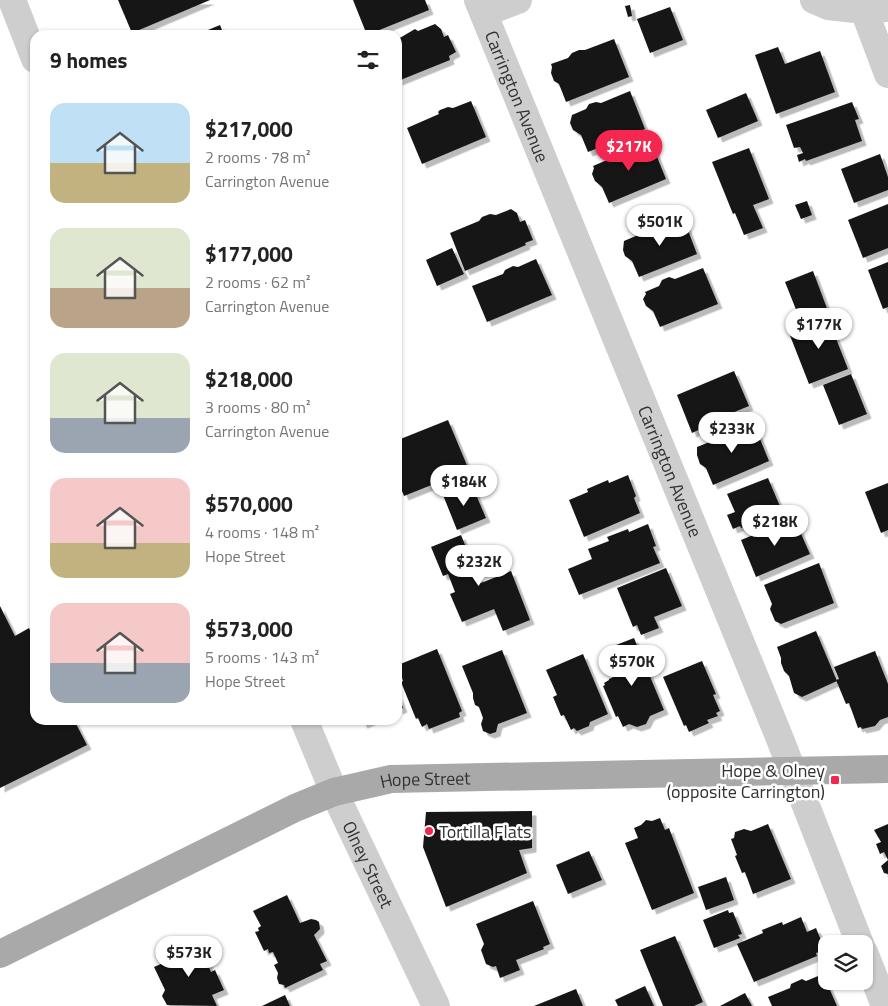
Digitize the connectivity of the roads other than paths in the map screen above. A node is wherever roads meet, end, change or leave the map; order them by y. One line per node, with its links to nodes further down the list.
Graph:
1 (12, 0): 6 (street)
2 (518, 0): 4 (street)
3 (814, 0): 5 (street)
4 (481, 7): 10 (street, Carrington Avenue)
5 (876, 9): 7 (street)
6 (30, 46)
7 (888, 74)
8 (306, 725): 11 (street, Olney Street)
9 (888, 769): 10 (main road, Hope Street)
10 (792, 772): 11 (main road, Hope Street); 12 (street, Carrington Avenue)
11 (334, 792): 13 (main road, Hope Street); 15 (street, Olney Street)
12 (856, 935)
13 (0, 954)
14 (873, 975): 16 (street)
15 (436, 1006)
16 (885, 1006)

